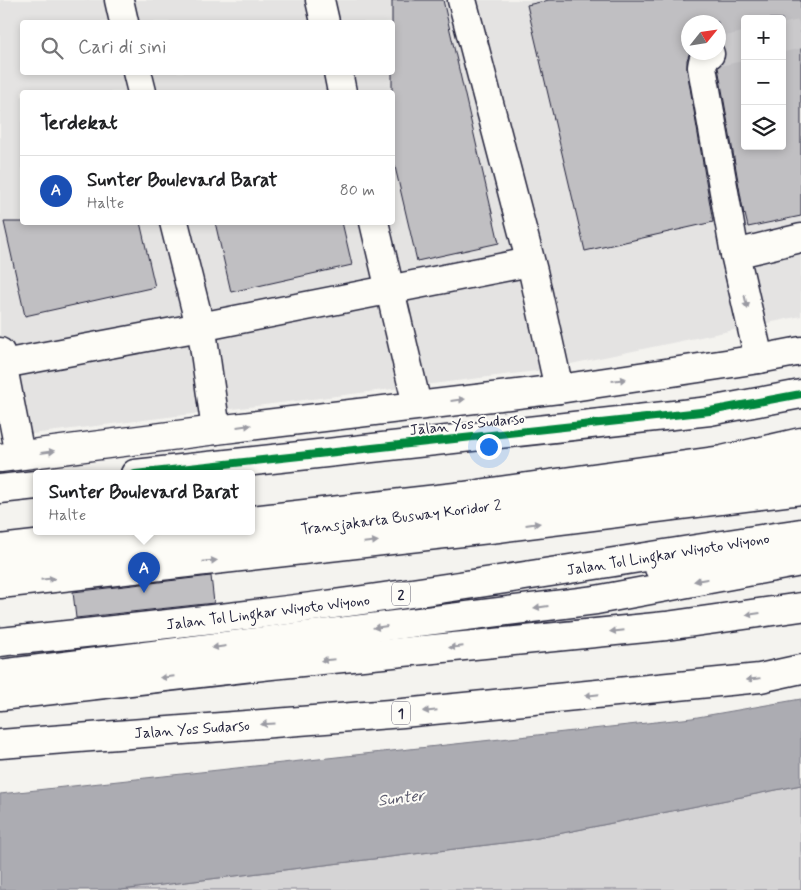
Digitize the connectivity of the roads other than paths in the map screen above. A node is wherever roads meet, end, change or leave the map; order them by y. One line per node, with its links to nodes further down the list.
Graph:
1 (119, 0): 4 (main road)
2 (320, 0): 5 (main road)
3 (468, 2): 15 (main road)
4 (124, 20)
5 (325, 20)
6 (703, 60): 14 (main road)
7 (138, 75): 9 (main road)
8 (339, 75): 10 (main road)
9 (142, 90)
10 (342, 90)
11 (175, 225): 17 (main road)
12 (375, 225): 16 (main road)
13 (801, 238): 14 (main road)
14 (735, 254): 20 (main road, one-way to 20)
15 (530, 262): 16 (main road); 21 (main road)
16 (390, 289): 17 (main road); 23 (main road)
17 (201, 333): 19 (main road); 24 (main road)
18 (801, 351): 20 (main road)
19 (1, 358): 27 (main road)
20 (759, 359): 21 (main road, one-way to 20)
21 (559, 388): 23 (main road, one-way to 21)
22 (801, 394): 29 (main road, Jalan Yos Sudarso)
23 (417, 405): 24 (main road, one-way to 23)
24 (216, 430): 27 (main road, one-way to 24)
25 (801, 442): 33 (main road)
26 (801, 446): 33 (main road)
27 (10, 457)
28 (801, 466): 40 (main road, Transjakarta Busway Koridor 2)
29 (172, 470)
30 (33, 485): 31 (main road)
31 (0, 489)
32 (801, 490): 41 (main road, one-way to 32)
33 (464, 496): 34 (main road)
34 (255, 520)
35 (801, 533): 43 (main road, Jalan Tol Lingkar Wiyoto Wiyono / 2)
36 (123, 535): 38 (main road)
37 (801, 548): 44 (main road)
38 (0, 549)
39 (801, 562): 46 (main road, one-way to 46)
40 (0, 566)
41 (0, 584)
42 (801, 607): 47 (main road, one-way to 47)
43 (0, 642)
44 (0, 650)
45 (801, 669): 48 (main road, Jalan Yos Sudarso / 1, one-way to 48)
46 (0, 674)
47 (0, 696)
48 (0, 744)

